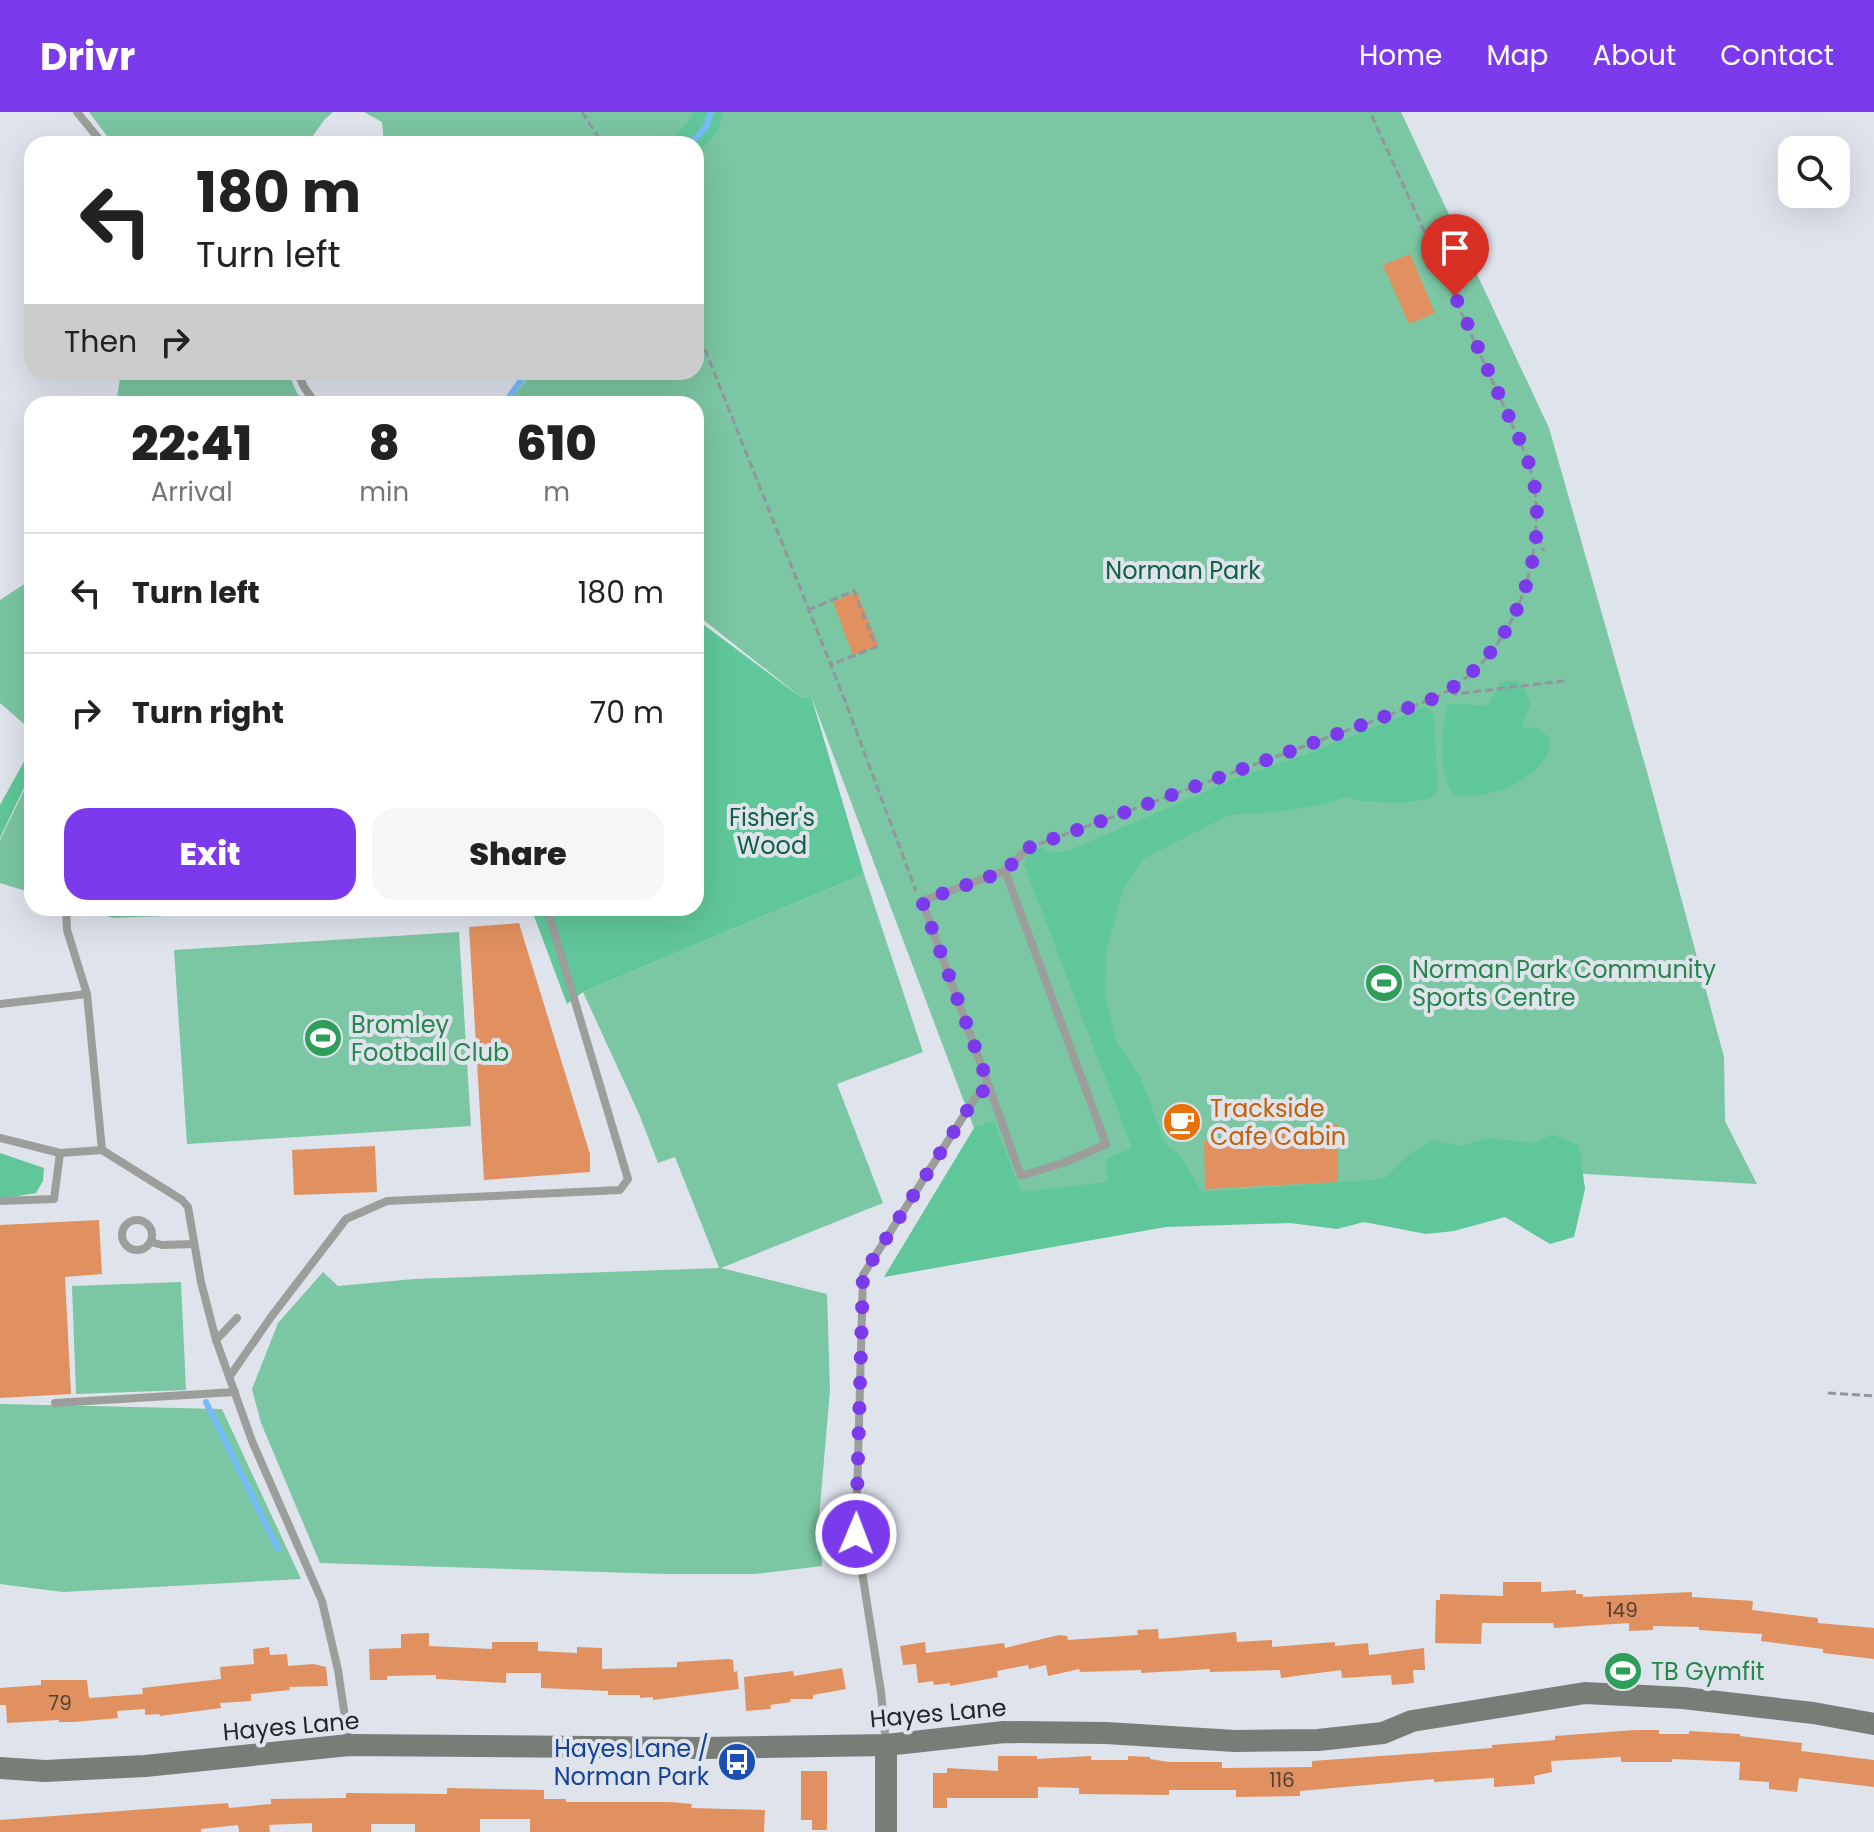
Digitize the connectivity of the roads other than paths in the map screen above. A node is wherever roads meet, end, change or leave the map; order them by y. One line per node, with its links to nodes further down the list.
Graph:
1 (77, 112): 2 (lane)
2 (96, 136)
3 (1028, 848): 4 (lane)
4 (1005, 871): 9 (lane); 9 (lane)
5 (66, 916): 7 (lane)
6 (549, 916): 18 (lane)
7 (87, 994): 8 (lane); 11 (lane)
8 (0, 1004)
9 (989, 1086): 23 (lane)
10 (0, 1138): 12 (lane)
11 (102, 1150): 12 (lane); 15 (lane)
12 (60, 1153): 13 (lane)
13 (0, 1201)
14 (151, 1242): 15 (lane)
15 (194, 1244): 17 (lane)
16 (237, 1318): 17 (lane)
17 (216, 1340): 18 (lane)
18 (230, 1376): 19 (lane)
19 (235, 1392): 20 (lane); 22 (lane)
20 (55, 1403)
21 (1874, 1724): 23 (main road, Hayes Lane)
22 (349, 1745): 23 (main road, Hayes Lane); 24 (main road, Hayes Lane)
23 (886, 1745): 25 (main road)
24 (0, 1768)
25 (886, 1832)

